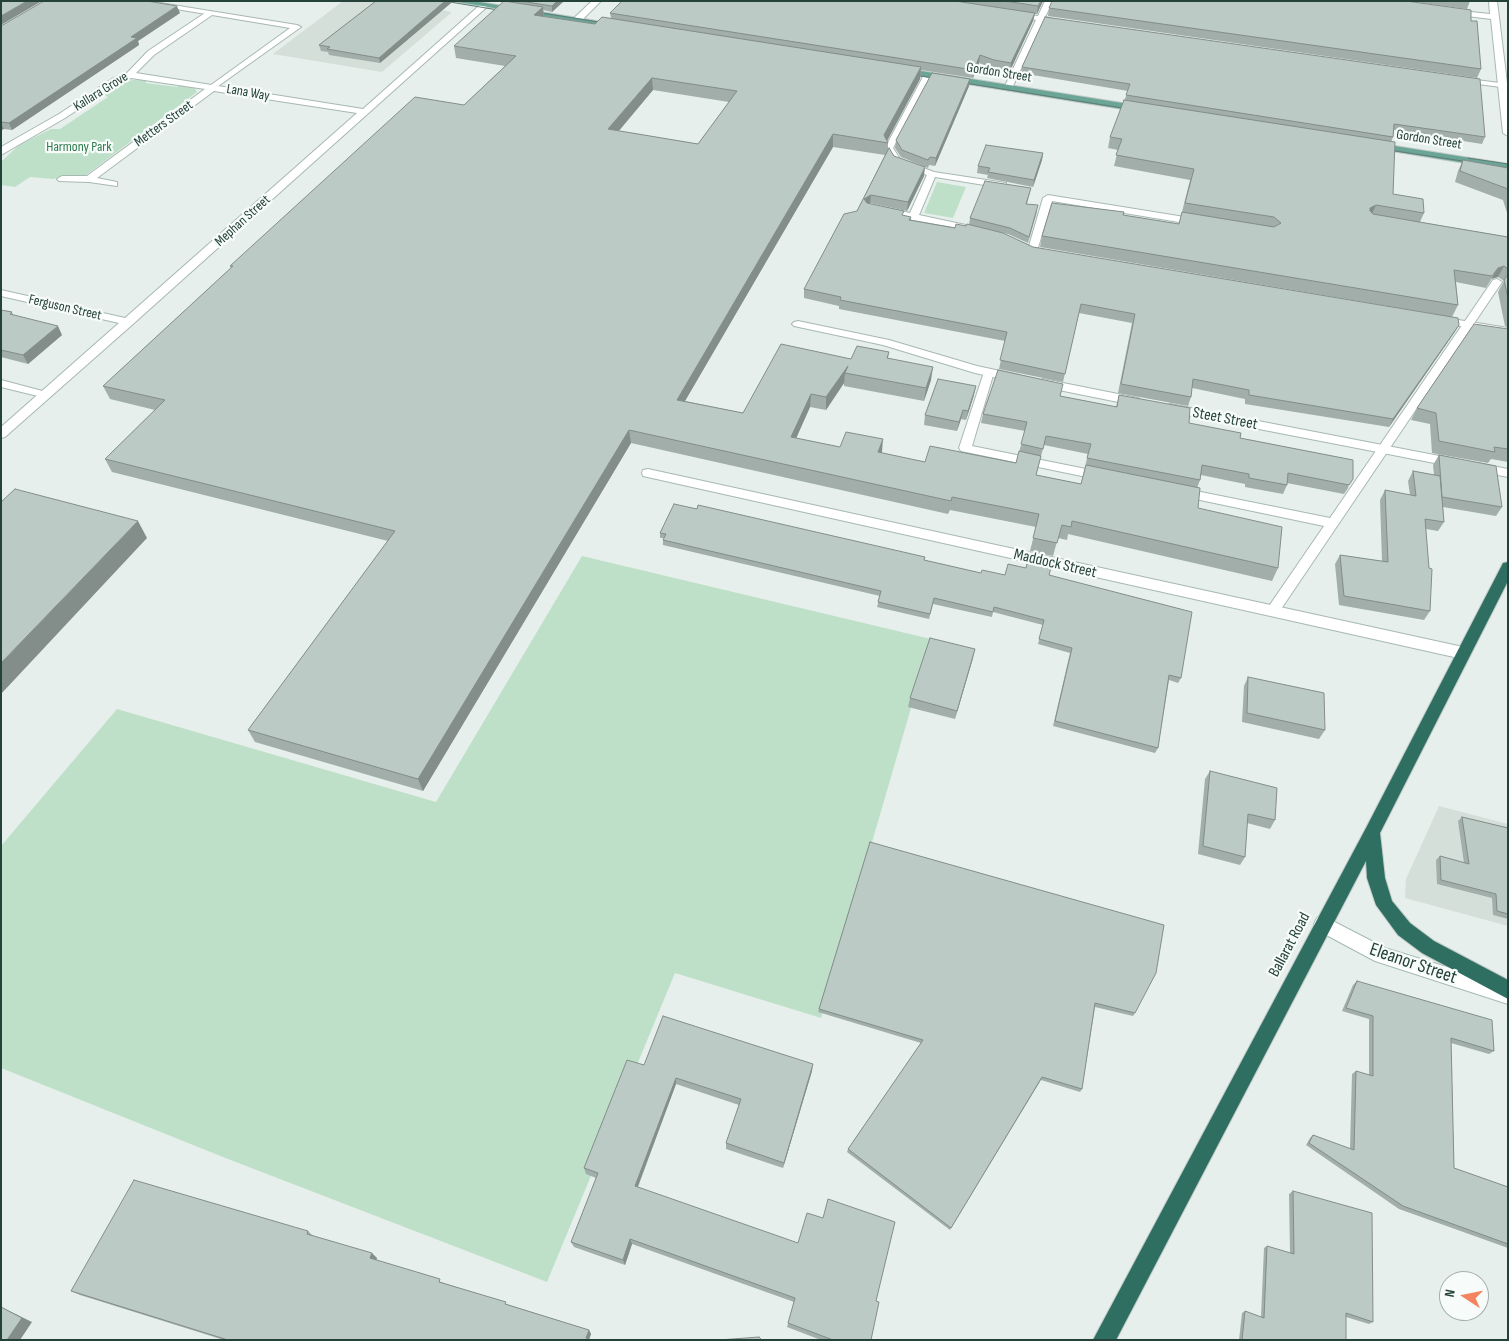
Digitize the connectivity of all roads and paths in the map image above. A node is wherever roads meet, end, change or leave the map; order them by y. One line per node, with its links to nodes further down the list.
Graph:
1 (132, 1): 8 (lane)
2 (456, 1): 6 (main road)
3 (597, 1): 12 (street)
4 (1048, 1): 11 (lane)
5 (1493, 1): 10 (street)
6 (484, 6): 12 (main road); 23 (street, Mephan Street)
7 (1446, 11): 10 (street)
8 (211, 13): 16 (street, Kallara Grove); 20 (lane)
9 (1003, 13): 11 (lane)
10 (1497, 15): 19 (street)
11 (1041, 19): 13 (lane); 21 (lane)
12 (577, 20): 14 (main road)
13 (1070, 23)
14 (624, 28)
15 (890, 70): 17 (main road, Gordon Street)
16 (130, 74): 20 (street, Lana Way); 25 (street, Kallara Grove)
17 (928, 76): 21 (main road, Gordon Street); 29 (lane)
18 (1454, 78): 19 (lane)
19 (1505, 86): 24 (street)
20 (214, 87): 23 (street, Lana Way); 31 (street, Metters Street)
21 (1008, 88): 22 (main road, Gordon Street)
22 (1155, 111)
23 (366, 112): 42 (street, Mephan Street)
24 (1508, 133)
25 (5, 144): 27 (street, Kallara Grove)
26 (1371, 145): 28 (main road, Gordon Street)
27 (1, 152)
28 (1508, 166)
29 (932, 174): 33 (lane); 35 (lane)
30 (62, 179): 31 (street)
31 (89, 179): 32 (street)
32 (112, 184)
33 (1010, 187)
34 (878, 210): 35 (lane)
35 (913, 218): 37 (lane)
36 (1212, 224): 38 (lane)
37 (978, 231)
38 (1005, 238)
39 (1497, 282): 44 (lane)
40 (1, 293): 42 (street, Ferguson Street)
41 (1429, 318): 44 (street)
42 (129, 322): 48 (street, Mephan Street)
43 (798, 324): 46 (street, Steet Street)
44 (1468, 325): 45 (street); 50 (lane)
45 (1508, 331)
46 (989, 372): 50 (street, Steet Street); 53 (lane)
47 (1, 383): 48 (lane)
48 (46, 395): 49 (street, Mephan Street)
49 (1, 434)
50 (1383, 449): 52 (street, Steet Street); 55 (lane)
51 (648, 473): 57 (street, Maddock Street)
52 (1508, 473)
53 (1110, 478)
54 (1168, 490): 55 (lane)
55 (1332, 523): 57 (lane)
56 (1508, 567): 58 (highway, Ballarat Road)
57 (1272, 612): 58 (street, Maddock Street)
58 (1463, 653): 59 (highway, Ballarat Road)
59 (1372, 833): 60 (highway, Ballarat Road); 61 (highway)
60 (1323, 924): 62 (street, Eleanor Street); 63 (highway, Ballarat Road)
61 (1508, 990)
62 (1508, 995)
63 (1104, 1340)

